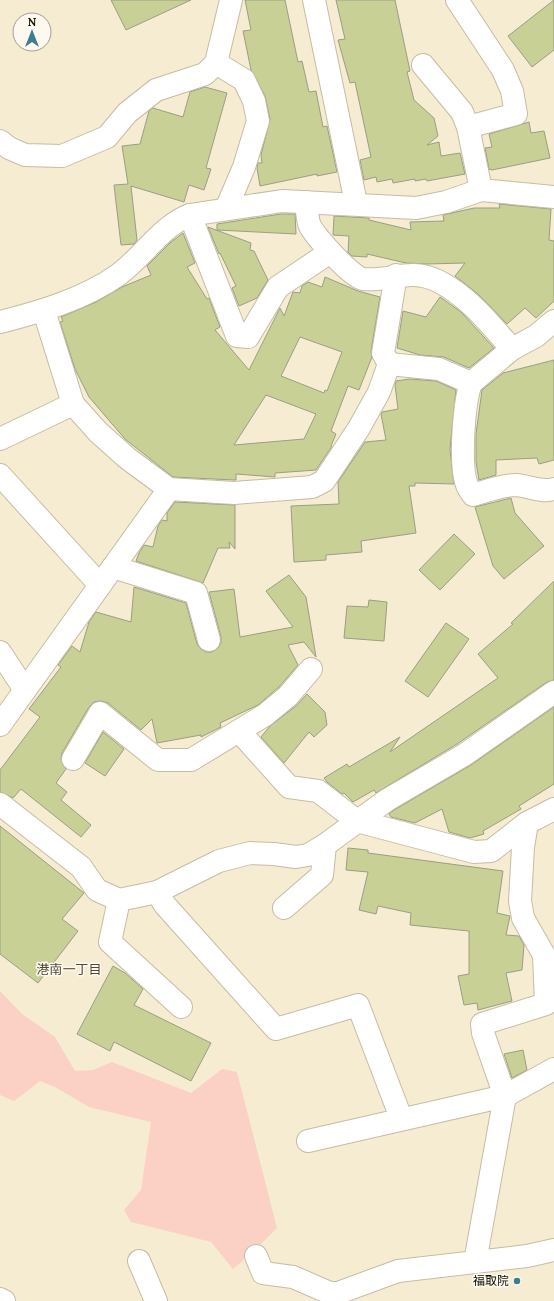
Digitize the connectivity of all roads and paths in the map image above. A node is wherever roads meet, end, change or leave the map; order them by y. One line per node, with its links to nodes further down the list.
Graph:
1 (231, 0): 4 (street)
2 (314, 0): 11 (street)
3 (457, 0): 6 (street)
4 (216, 63): 7 (street); 12 (street)
5 (423, 65): 6 (street)
6 (468, 127): 8 (street)
7 (0, 141)
8 (481, 190): 9 (street); 11 (street)
9 (554, 197)
10 (306, 202): 11 (street); 12 (street); 14 (street)
11 (356, 203)
12 (226, 209): 13 (street)
13 (190, 215): 14 (street); 16 (street)
14 (330, 252): 15 (street)
15 (396, 275): 19 (street); 20 (street)
16 (44, 311): 18 (street); 22 (street)
17 (554, 321): 19 (street)
18 (0, 322)
19 (512, 349): 21 (street)
20 (389, 364): 21 (street); 25 (street)
21 (471, 382): 26 (street)
22 (73, 404): 23 (street); 25 (street)
23 (0, 439)
24 (0, 475): 28 (street)
25 (169, 489): 27 (street)
26 (554, 489)
27 (113, 567): 28 (street); 29 (street)
28 (100, 585): 32 (street)
29 (209, 640)
30 (0, 652): 32 (street)
31 (311, 669): 35 (street)
32 (25, 690): 34 (street)
33 (554, 692): 39 (street)
34 (0, 725)
35 (239, 731): 36 (street); 39 (street)
36 (73, 759)
37 (0, 804): 43 (street)
38 (554, 809): 40 (street)
39 (358, 821): 40 (street); 41 (street)
40 (527, 823): 47 (street)
41 (325, 845): 42 (street); 44 (street)
42 (157, 892): 43 (street); 48 (street)
43 (119, 900): 45 (street)
44 (284, 908)
45 (181, 1007)
46 (554, 1069): 47 (street)
47 (505, 1096): 48 (street); 53 (street)
48 (401, 1118): 49 (street)
49 (308, 1141)
50 (554, 1250): 53 (street)
51 (256, 1256): 53 (street)
52 (139, 1261): 56 (street)
53 (475, 1262)
54 (0, 1299): 55 (street)
55 (4, 1301)
56 (156, 1301)

